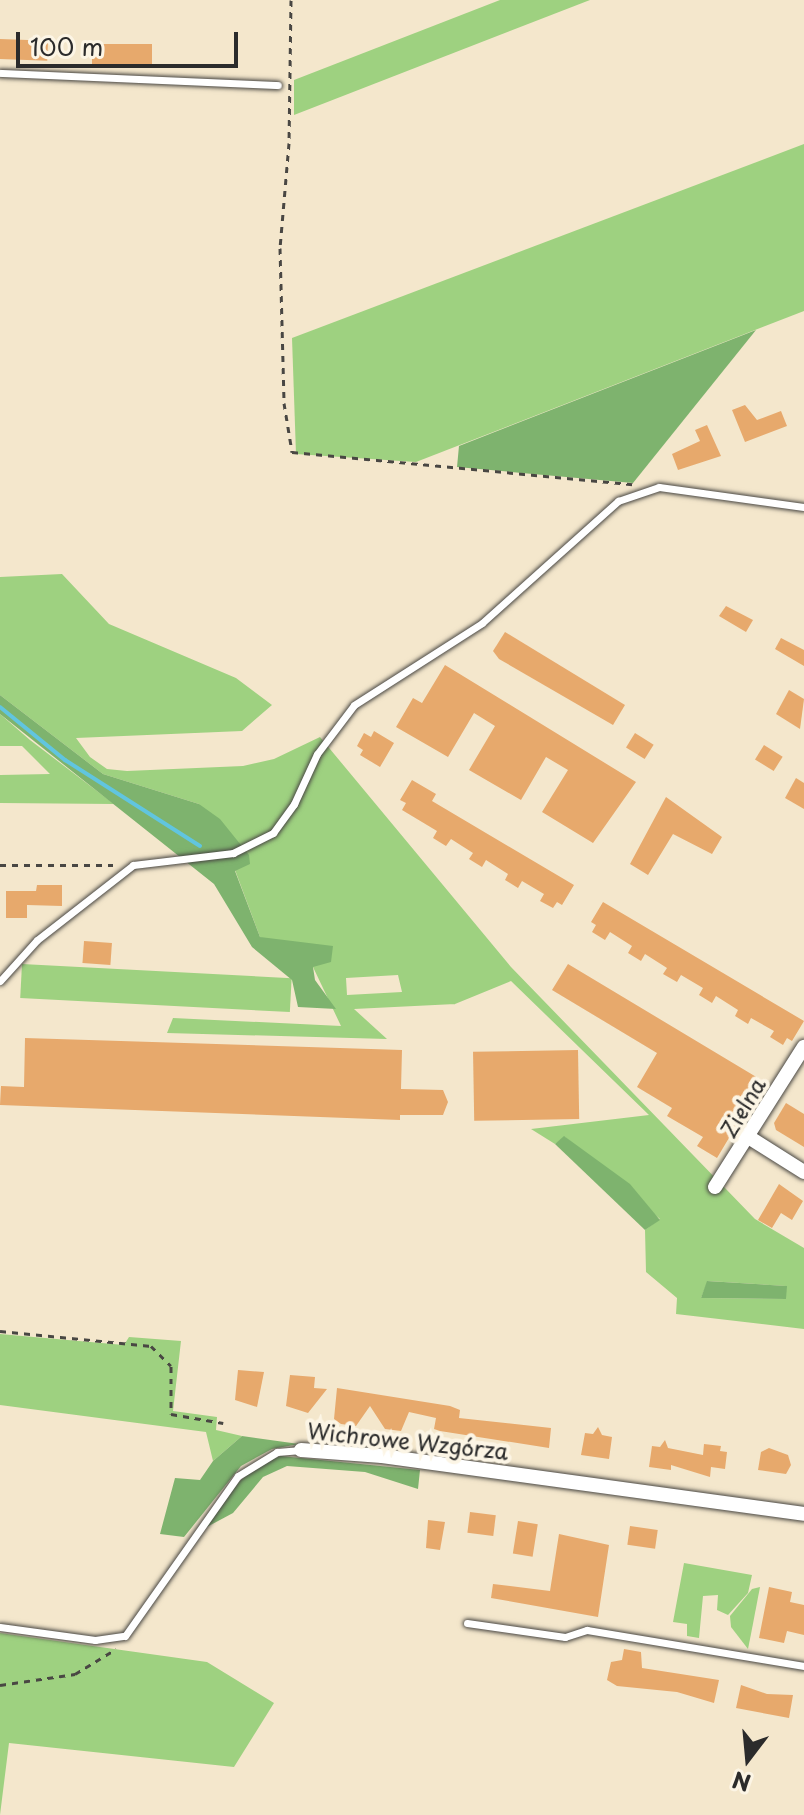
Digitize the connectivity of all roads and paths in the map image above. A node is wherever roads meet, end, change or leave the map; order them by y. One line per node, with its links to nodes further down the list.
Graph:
1 (291, 0): 4 (path)
2 (0, 73): 3 (lane)
3 (278, 85)
4 (659, 487): 5 (lane); 7 (lane)
5 (804, 507)
6 (0, 865): 7 (path)
7 (133, 865): 8 (lane)
8 (0, 981)
9 (804, 1047): 10 (street, Zielna)
10 (750, 1138): 11 (street); 12 (street, Zielna)
11 (804, 1172)
12 (715, 1187)
13 (0, 1331): 14 (path)
14 (223, 1423)
15 (301, 1450): 16 (street, Wichrowe Wzgórza); 19 (lane, Wichrowe Wzgórza)
16 (804, 1514)
17 (467, 1623): 20 (lane)
18 (0, 1627): 19 (lane)
19 (125, 1636): 21 (path)
20 (804, 1666)
21 (0, 1685)

